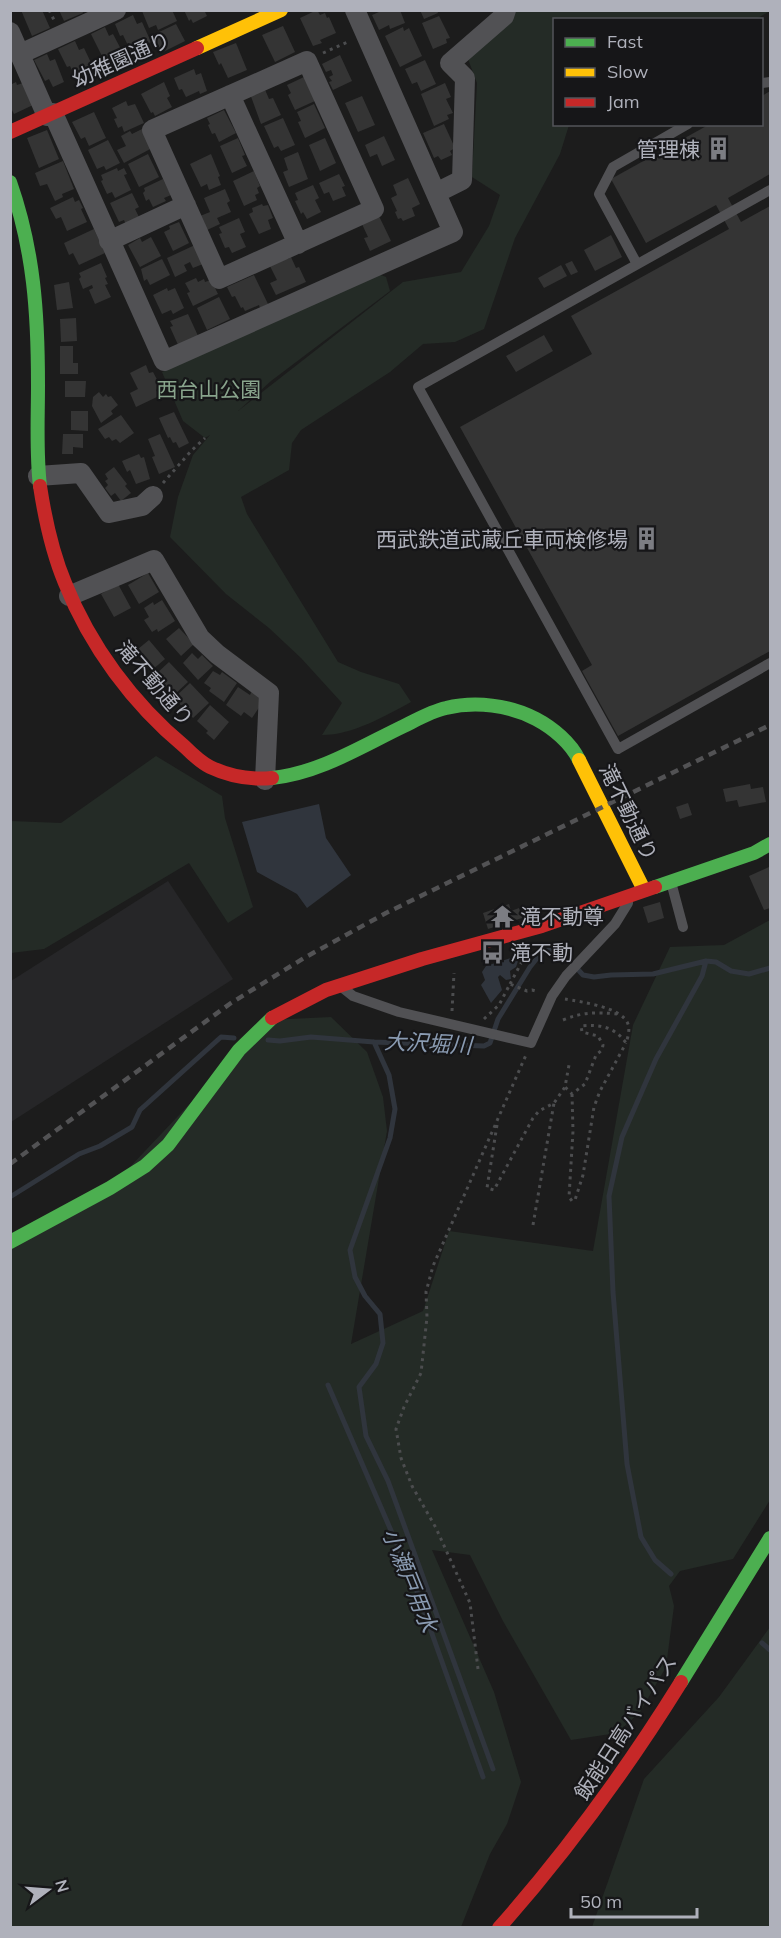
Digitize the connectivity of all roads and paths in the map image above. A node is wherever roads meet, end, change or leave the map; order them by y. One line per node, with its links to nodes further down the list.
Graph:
1 (116, 10): 5 (street)
2 (281, 10): 11 (main road, 幼稚園通り)
3 (355, 10): 7 (street)
4 (506, 10): 16 (street)
5 (96, 15): 8 (street)
6 (10, 32): 8 (street)
7 (365, 34): 9 (path); 16 (street)
8 (20, 54): 11 (street)
9 (307, 60): 10 (street); 19 (street)
10 (230, 95): 17 (street); 19 (street)
11 (50, 114): 13 (main road, 幼稚園通り); 18 (street)
12 (685, 126): 20 (lane)
13 (10, 132)
14 (10, 182): 22 (main road, 滝不動通り)
15 (771, 190): 20 (lane)
16 (436, 193): 18 (street)
17 (186, 205): 18 (street); 19 (street)
18 (110, 241)
19 (298, 244)
20 (638, 264): 25 (lane)
21 (205, 438): 23 (path)
22 (38, 476): 23 (street); 24 (main road, 滝不動通り)
23 (153, 496)
24 (69, 596): 26 (main road, 滝不動通り); 26 (street)
25 (771, 663)
26 (265, 780): 29 (main road, 滝不動通り)
27 (771, 844): 28 (main road)
28 (671, 882): 29 (main road); 30 (lane)
29 (639, 892): 34 (main road); 36 (lane)
30 (683, 927)
31 (523, 959): 33 (path)
32 (454, 969): 39 (path)
33 (510, 984): 35 (path); 40 (path)
34 (339, 986): 39 (lane); 49 (main road)
35 (523, 990)
36 (552, 996): 37 (path); 41 (lane)
37 (619, 1014): 38 (path); 42 (path)
38 (563, 1020)
39 (452, 1025): 40 (lane)
40 (476, 1030): 41 (lane)
41 (531, 1043): 47 (path)
42 (626, 1043): 45 (path); 45 (path)
43 (569, 1065): 44 (path)
44 (565, 1087): 45 (path); 46 (path)
45 (572, 1094)
46 (554, 1103): 47 (path); 48 (path)
47 (498, 1120): 51 (path)
48 (533, 1225)
49 (10, 1242)
50 (771, 1538): 52 (main road, 飯能日高バイパス)
51 (478, 1670)
52 (499, 1928)

